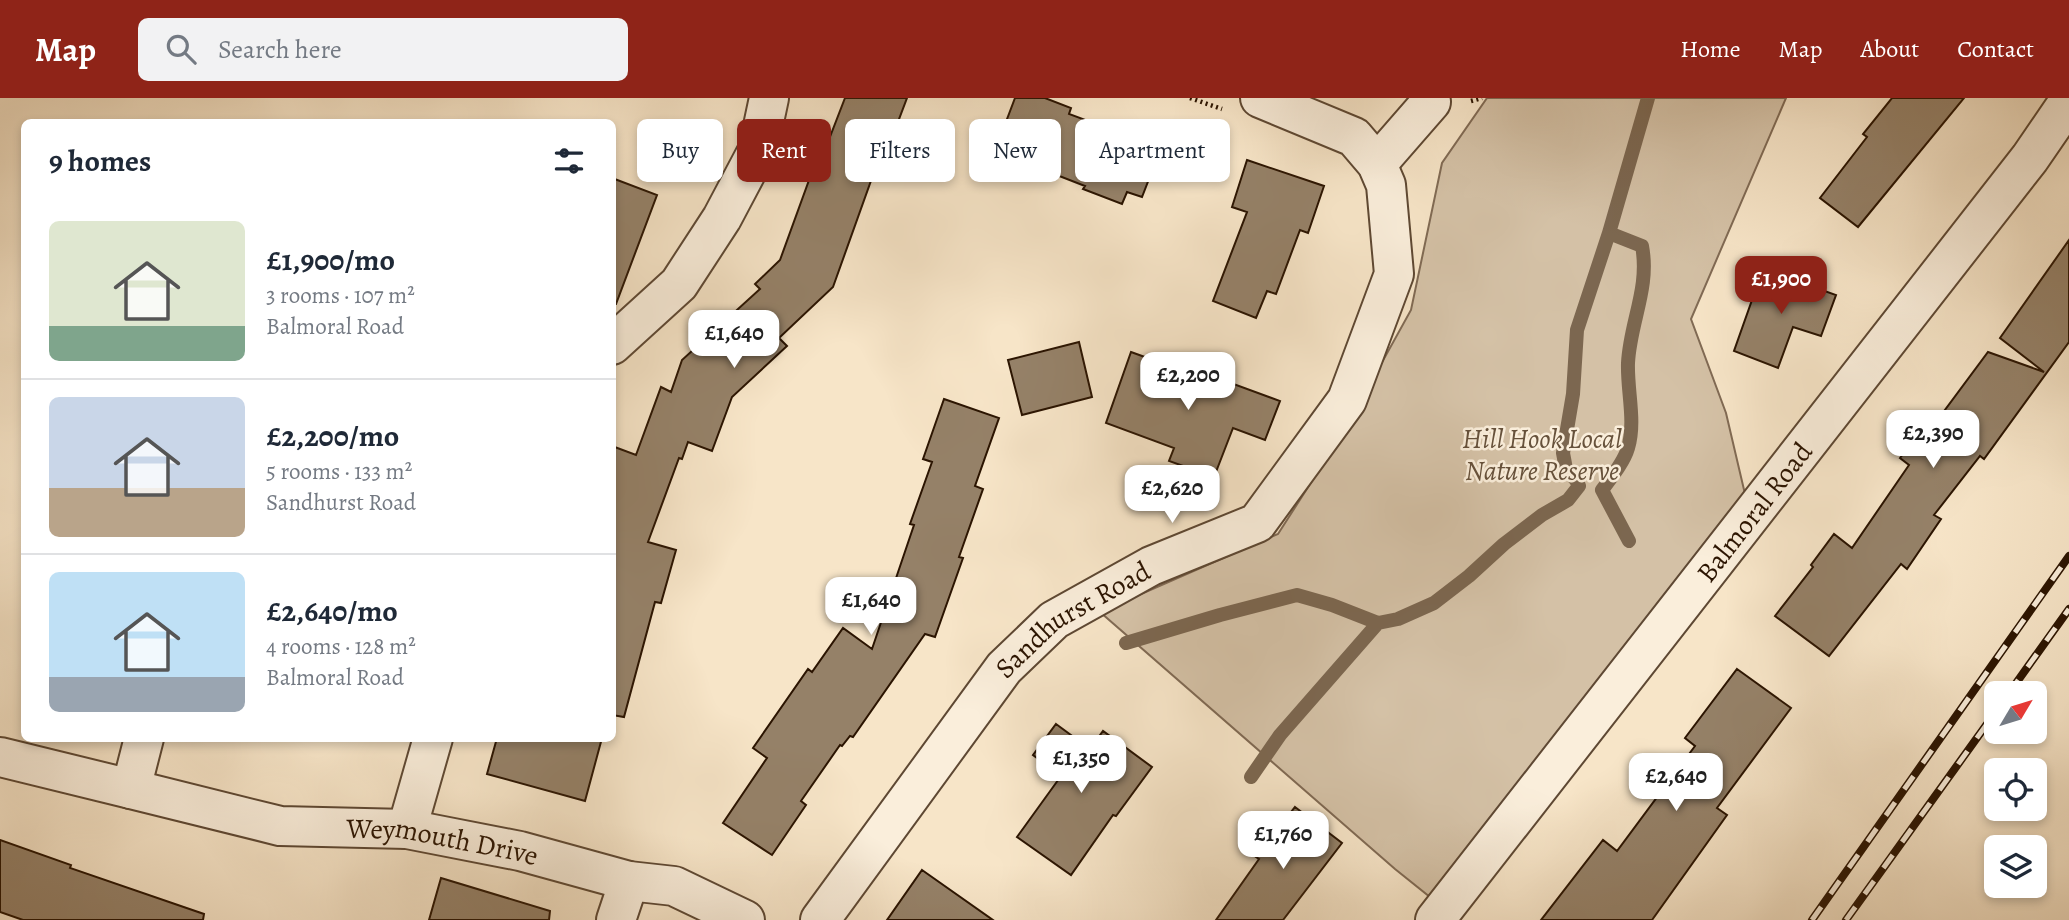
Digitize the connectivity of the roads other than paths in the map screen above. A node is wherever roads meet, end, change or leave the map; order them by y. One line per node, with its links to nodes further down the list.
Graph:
1 (769, 98): 6 (street)
2 (1260, 98): 5 (street, Sandhurst Road)
3 (2069, 101): 16 (street, Balmoral Road)
4 (1431, 102): 5 (street)
5 (1377, 164): 15 (street, Sandhurst Road)
6 (616, 341)
7 (143, 742): 10 (street)
8 (432, 742): 11 (street)
9 (0, 757): 10 (street, Weymouth Drive)
10 (131, 789): 11 (street, Weymouth Drive)
11 (407, 829): 12 (street, Weymouth Drive)
12 (629, 881): 13 (street); 14 (street, Weymouth Drive)
13 (616, 920)
14 (745, 920)
15 (820, 920)
16 (1435, 920)

